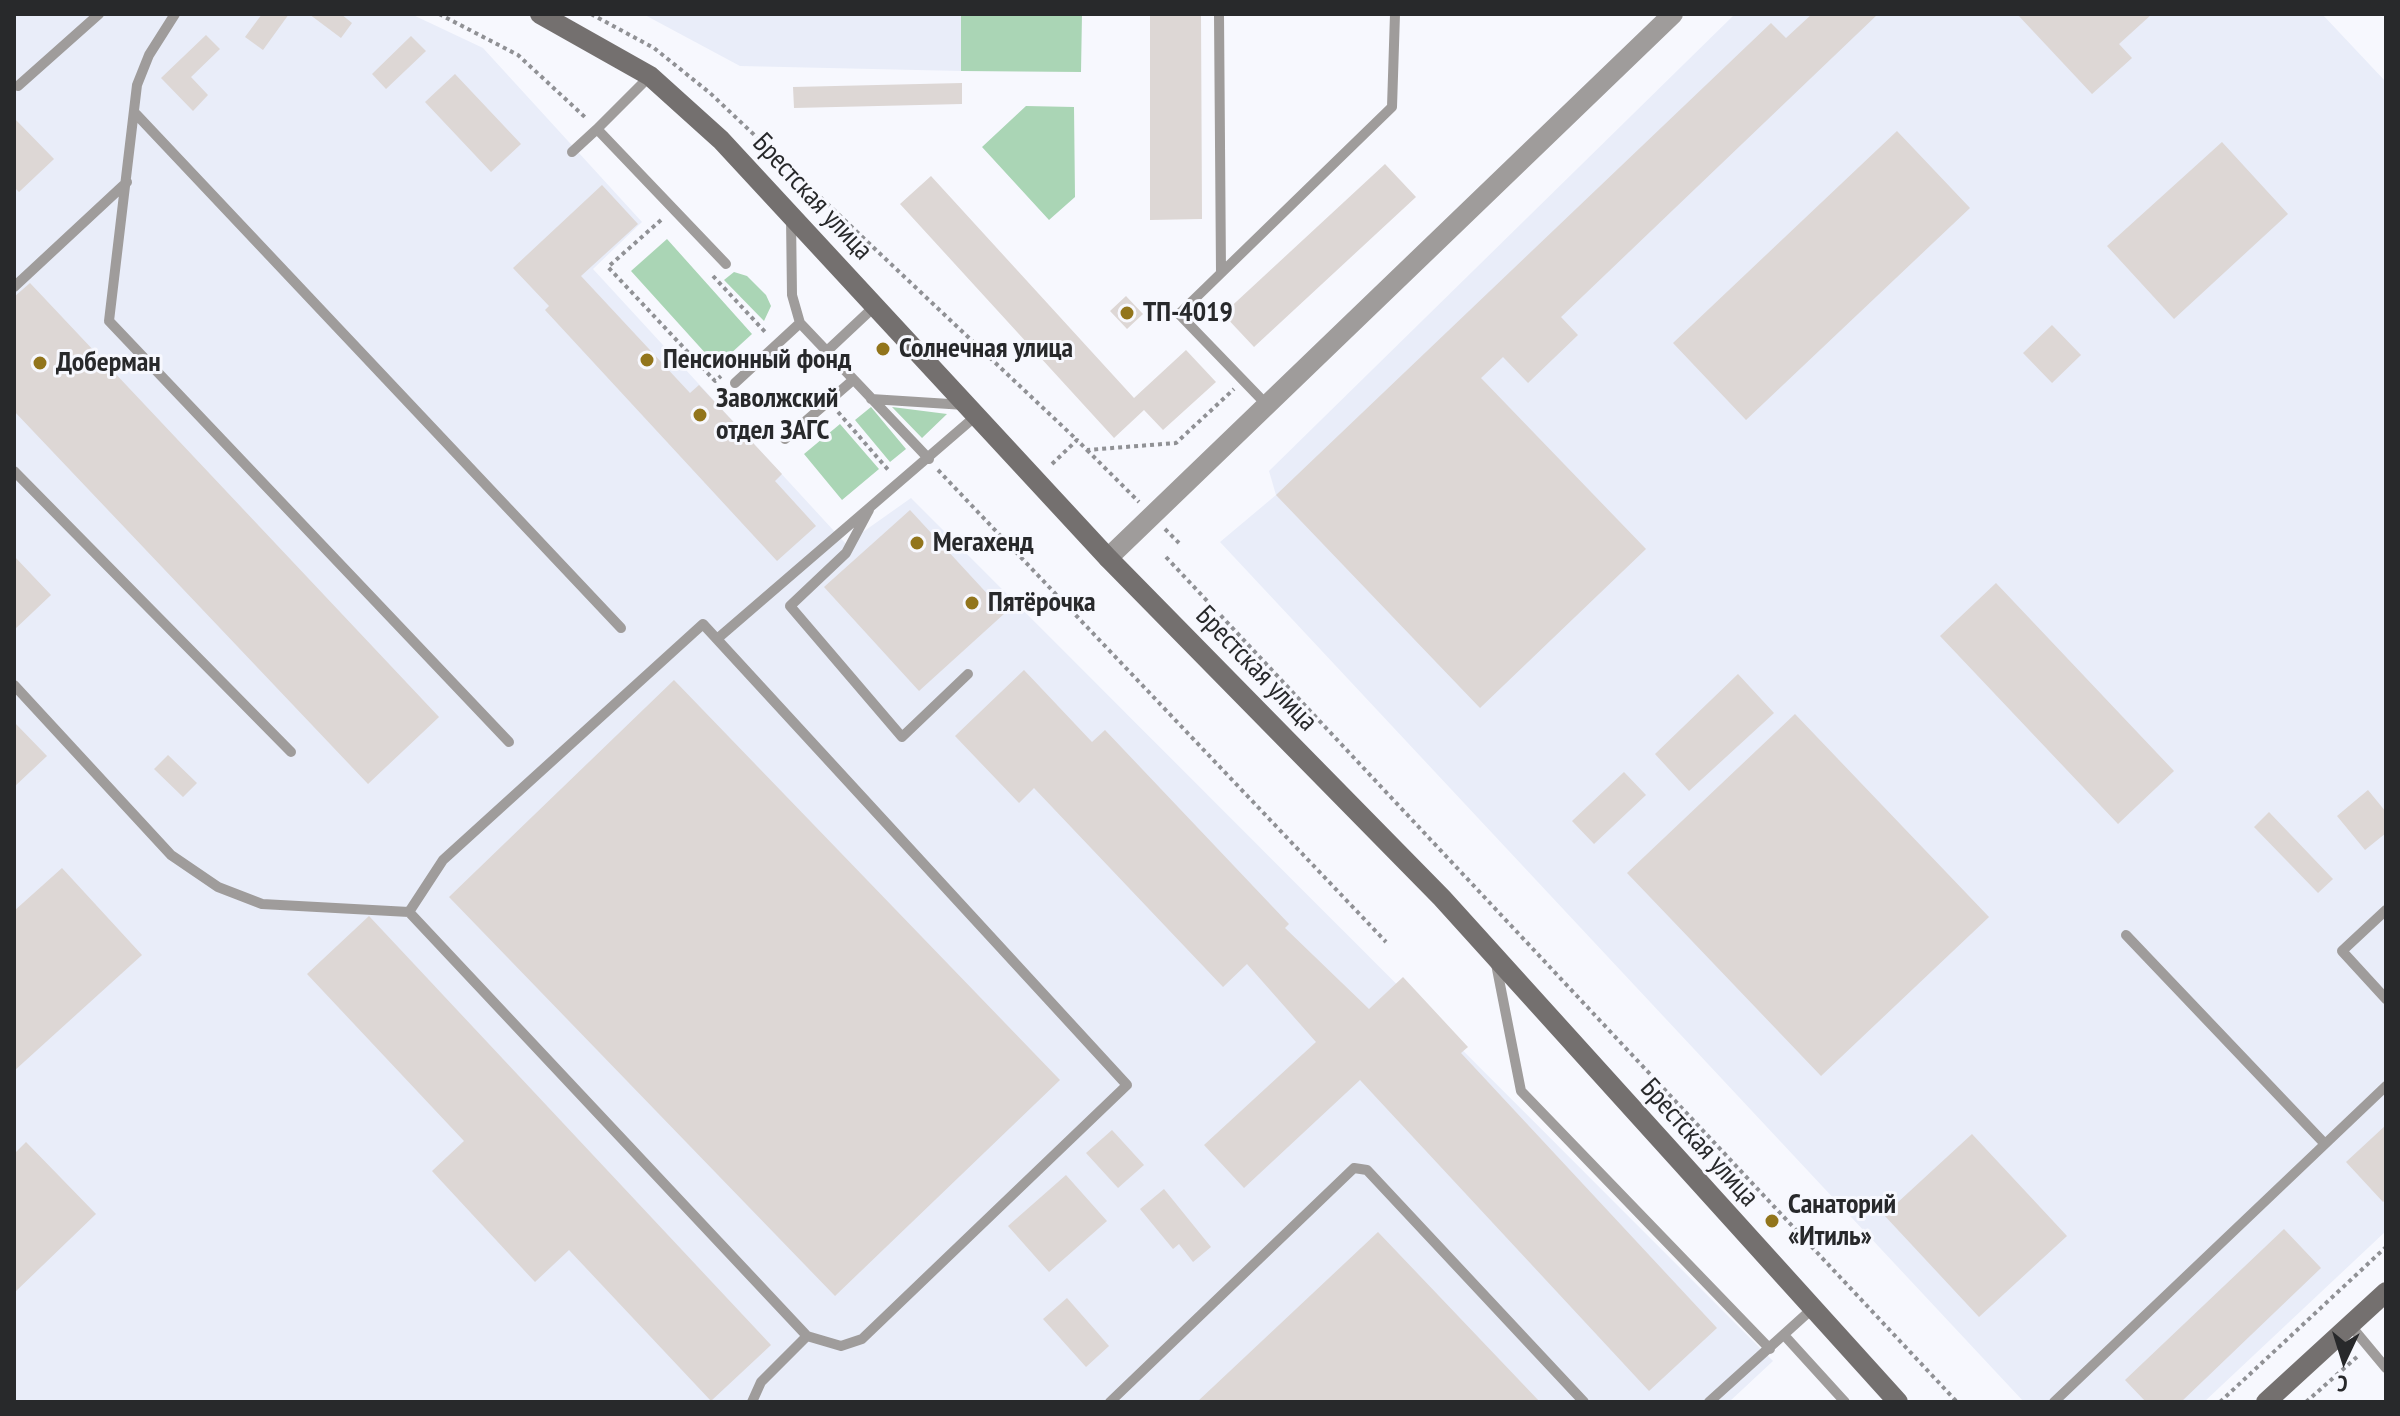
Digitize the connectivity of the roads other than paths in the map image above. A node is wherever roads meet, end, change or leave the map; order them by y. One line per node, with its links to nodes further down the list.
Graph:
1 (99, 14): 8 (lane)
2 (175, 14): 9 (lane)
3 (540, 14): 7 (street, Брестская улица)
4 (1219, 14): 15 (lane)
5 (1395, 14): 15 (lane)
6 (1673, 14): 23 (street)
7 (650, 76): 10 (lane); 13 (street, Брестская улица)
8 (18, 86)
9 (136, 114): 12 (lane); 30 (lane)
10 (597, 129): 11 (lane); 14 (lane)
11 (572, 152)
12 (127, 182): 16 (lane); 34 (lane)
13 (791, 216): 17 (street, Брестская улица); 18 (lane)
14 (726, 264)
15 (1221, 273): 23 (lane)
16 (14, 287)
17 (875, 306): 19 (lane); 24 (street, Брестская улица)
18 (800, 323): 19 (lane); 21 (lane)
19 (827, 351): 20 (lane)
20 (853, 380): 22 (lane); 25 (lane)
21 (735, 383)
22 (871, 399): 24 (lane); 26 (lane)
23 (1265, 403): 29 (street)
24 (972, 410): 26 (lane); 29 (street, Брестская улица)
25 (785, 439)
26 (929, 459): 28 (lane)
27 (14, 471): 35 (lane)
28 (869, 510): 31 (lane); 32 (lane)
29 (1108, 558): 39 (street, Брестская улица)
30 (621, 628)
31 (717, 639): 37 (lane); 47 (lane)
32 (968, 674)
33 (14, 685): 37 (lane)
34 (509, 742)
35 (291, 752)
36 (2386, 910): 40 (lane)
37 (409, 912): 47 (lane)
38 (2126, 935): 42 (lane)
39 (1495, 958): 44 (street, Брестская улица); 48 (lane)
40 (2386, 999)
41 (2386, 1086): 42 (lane)
42 (2325, 1144): 56 (lane)
43 (2386, 1292): 45 (street)
44 (1812, 1309): 46 (lane); 50 (street, Брестская улица)
45 (2351, 1326): 49 (lane); 57 (street)
46 (1784, 1335): 48 (lane); 55 (lane)
47 (807, 1336): 51 (lane)
48 (1770, 1349): 54 (lane)
49 (2386, 1368)
50 (1888, 1396)
51 (752, 1402)
52 (1110, 1402): 53 (lane)
53 (1584, 1402)
54 (1709, 1402)
55 (1845, 1402)
56 (2054, 1402)
57 (2266, 1402)

